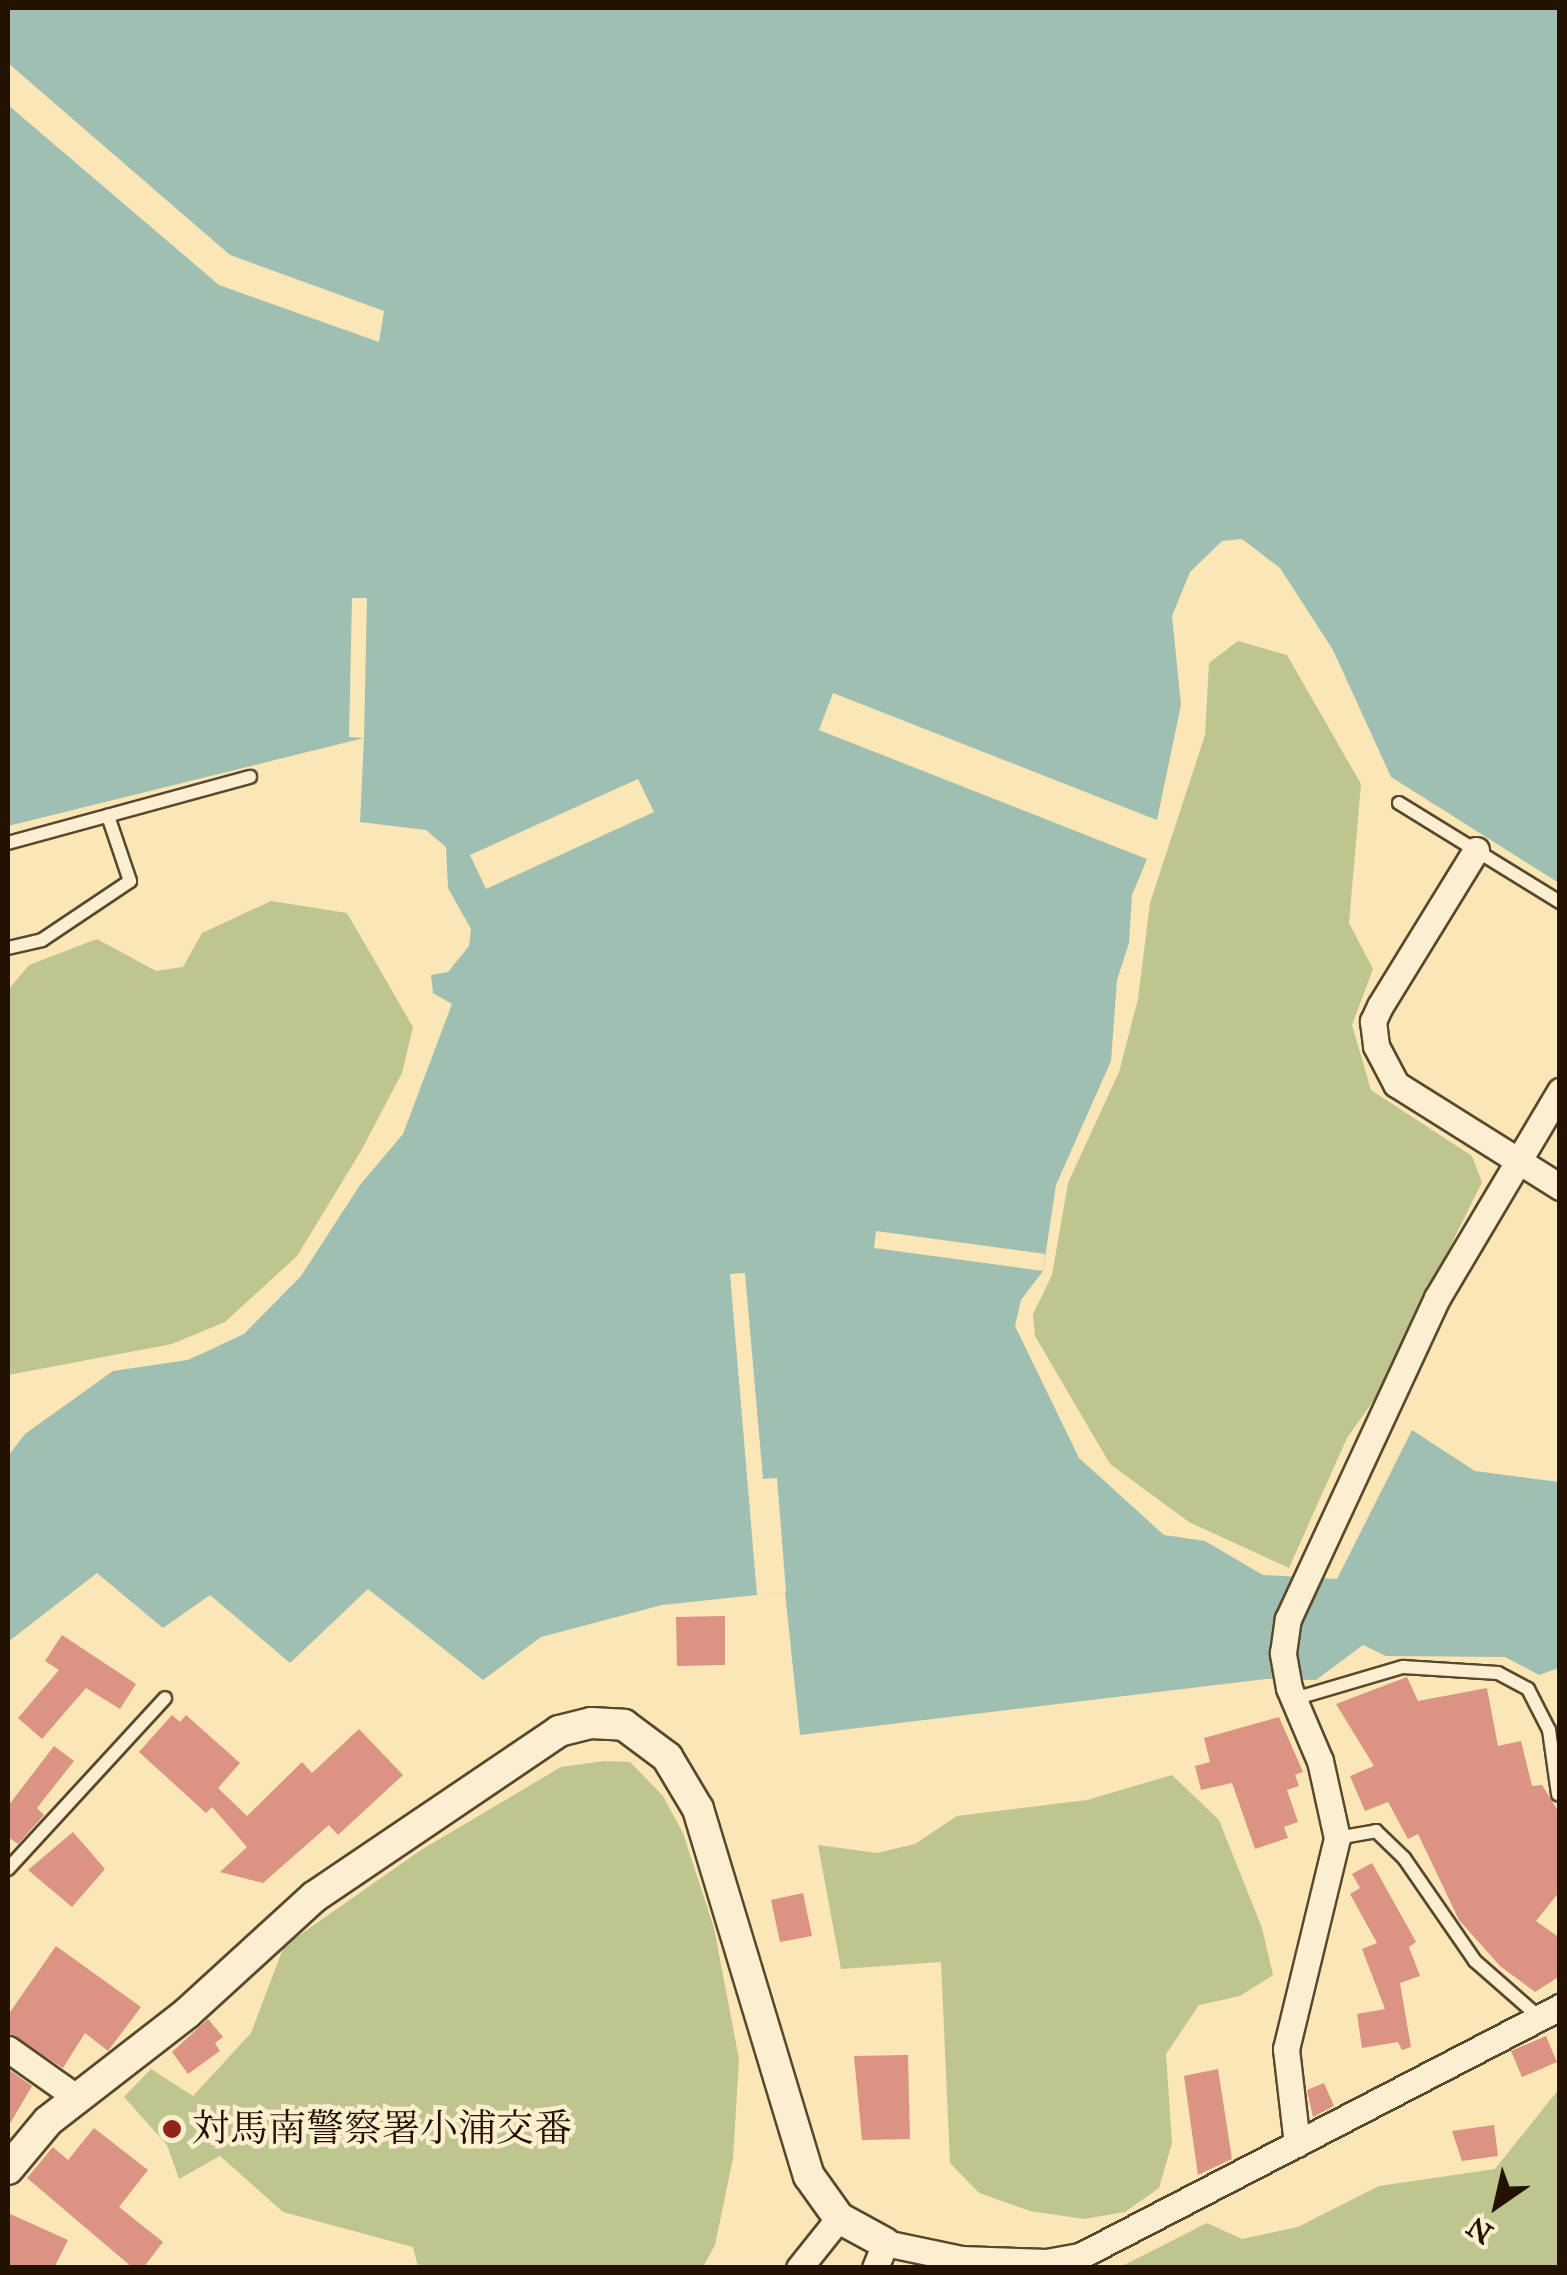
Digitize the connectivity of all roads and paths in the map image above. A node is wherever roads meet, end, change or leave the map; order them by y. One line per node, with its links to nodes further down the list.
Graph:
1 (250, 777): 3 (lane)
2 (1399, 803): 5 (lane)
3 (108, 816): 4 (lane); 7 (lane)
4 (8, 843)
5 (1476, 850): 6 (lane); 9 (street)
6 (1560, 902)
7 (8, 948)
8 (1560, 1091): 9 (street)
9 (1517, 1160): 10 (street); 11 (street)
10 (1560, 1186)
11 (1291, 1694): 13 (lane); 14 (street)
12 (165, 1698): 15 (lane)
13 (1558, 1794)
14 (1337, 1838): 16 (lane); 19 (street)
15 (8, 1869)
16 (1549, 2012): 19 (street)
17 (8, 2049): 18 (street)
18 (76, 2096): 20 (street); 21 (street)
19 (1298, 2144): 22 (street)
20 (8, 2169)
21 (840, 2218): 22 (street); 23 (street)
22 (880, 2255)
23 (800, 2268)

